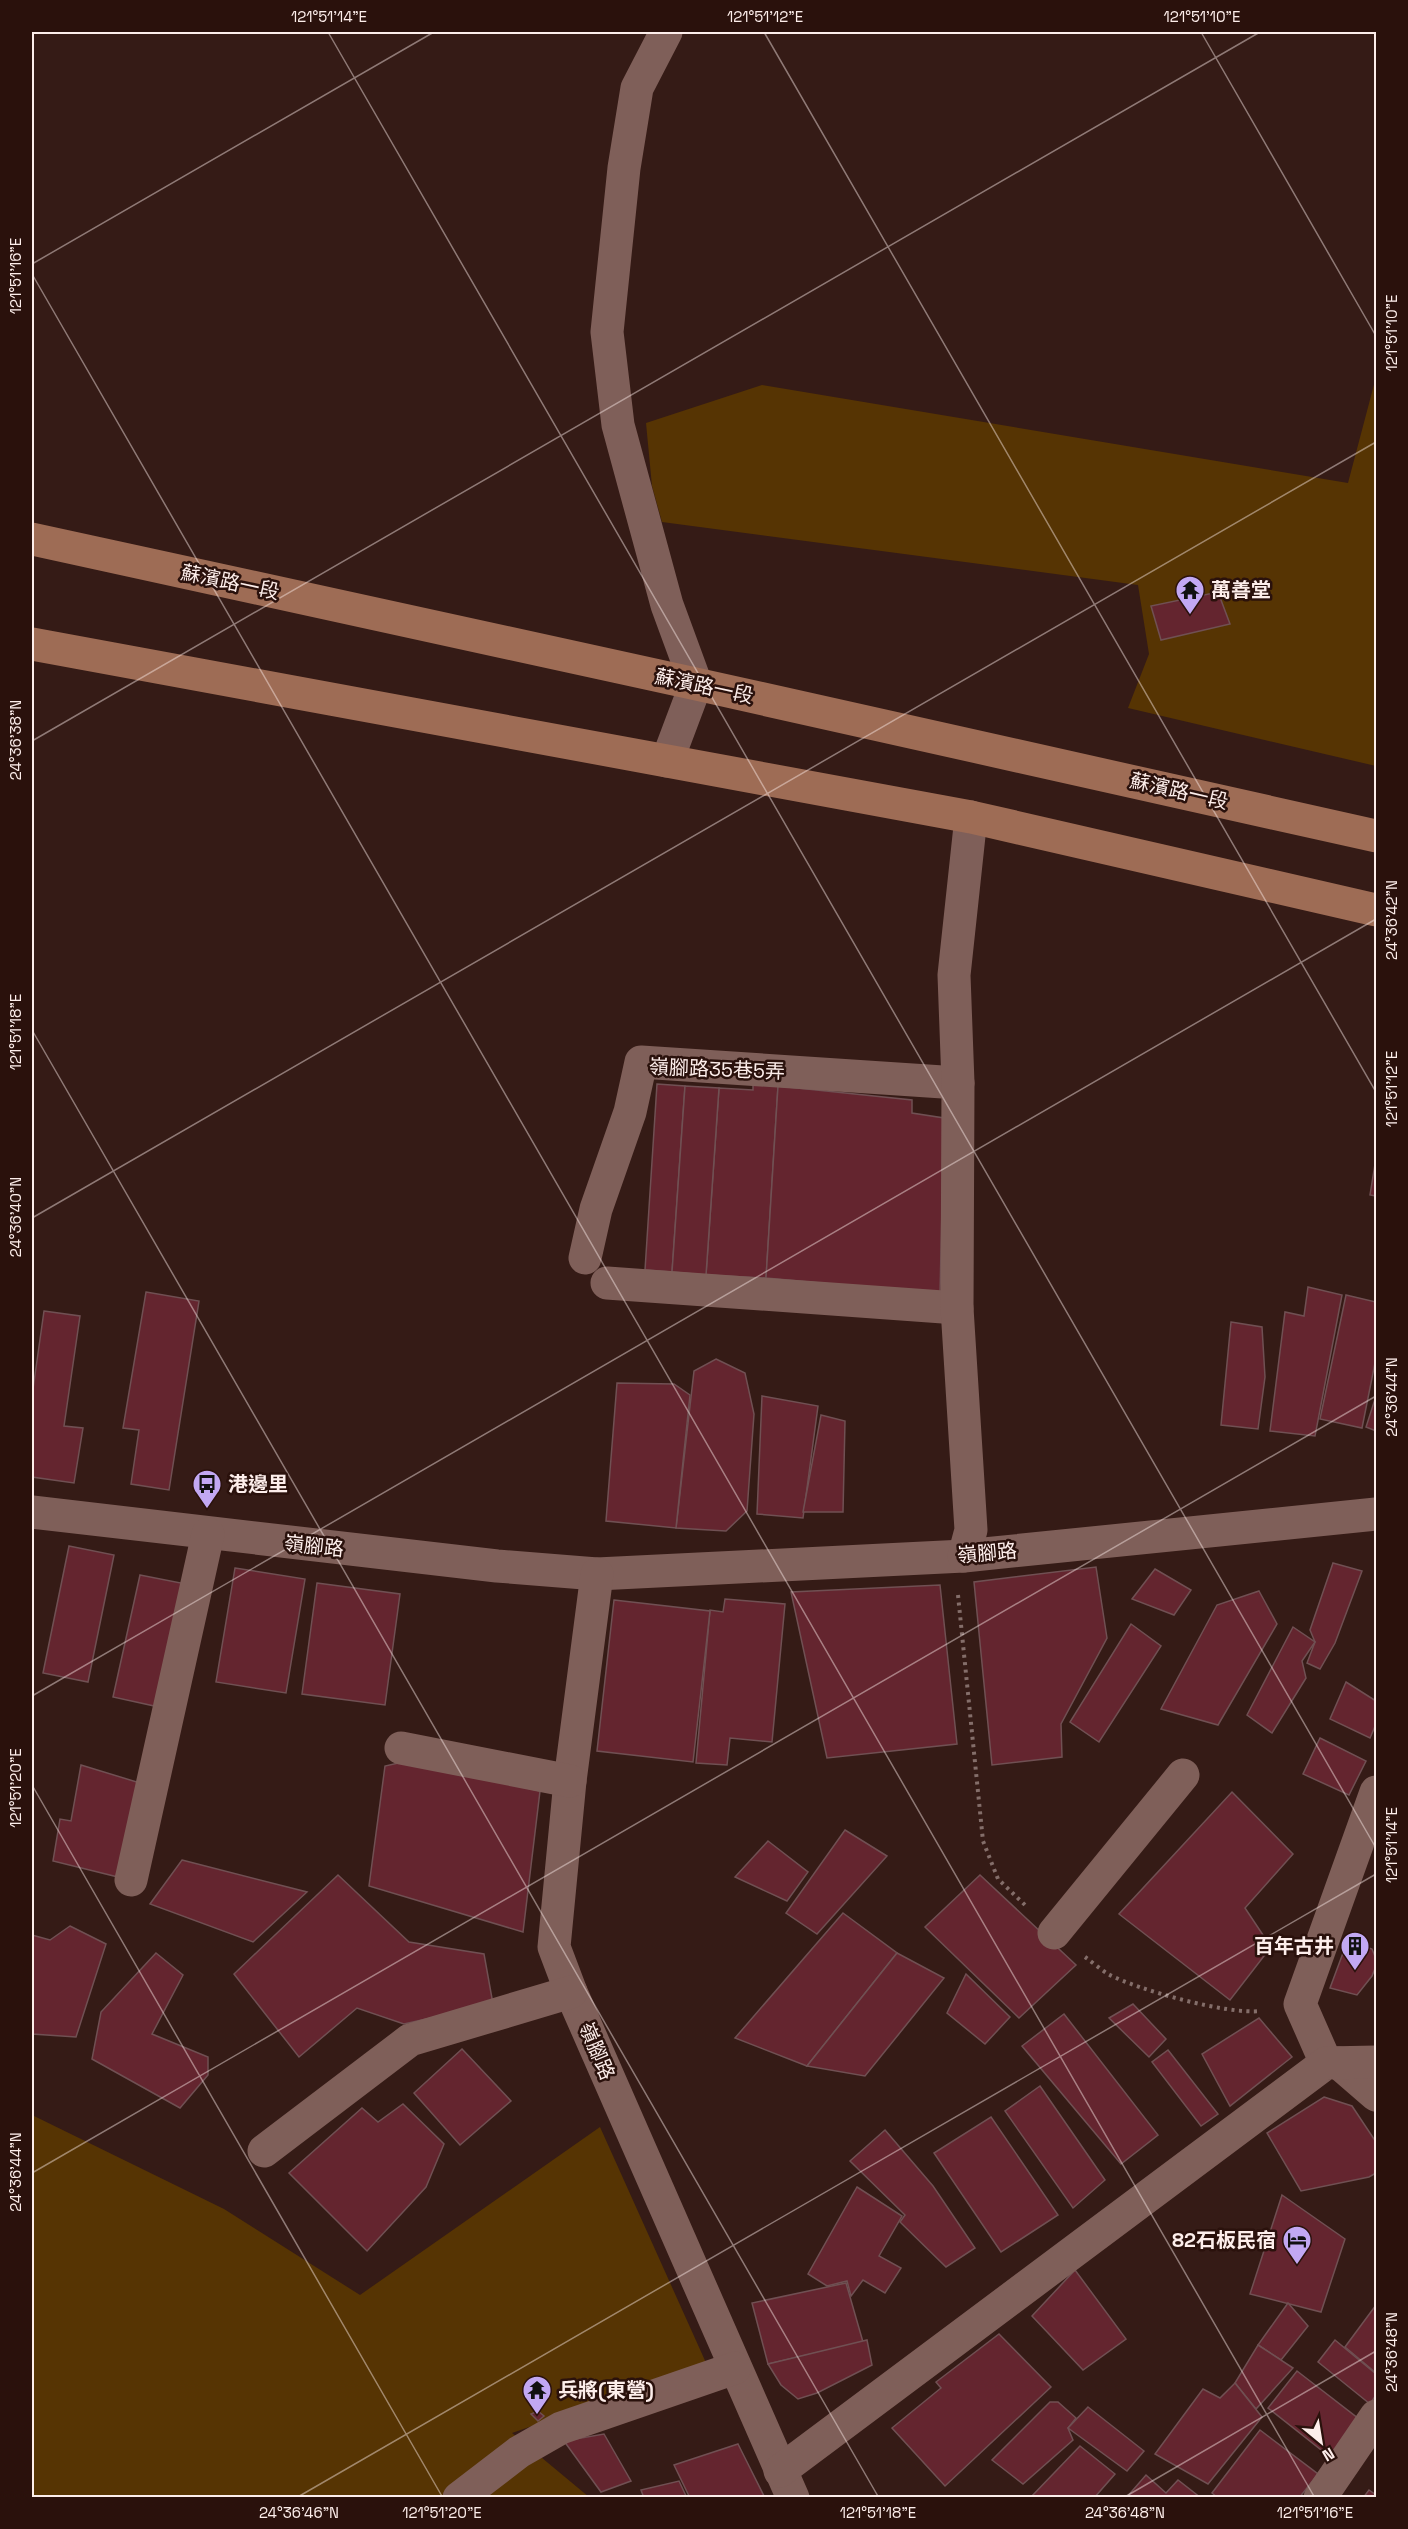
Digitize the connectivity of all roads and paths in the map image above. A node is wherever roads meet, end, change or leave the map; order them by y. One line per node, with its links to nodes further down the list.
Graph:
1 (666, 32): 4 (street)
2 (32, 539): 4 (main road, 蘇濱路一段)
3 (32, 644): 5 (main road)
4 (696, 684): 5 (street); 7 (main road, 蘇濱路一段)
5 (667, 761): 6 (main road)
6 (971, 817): 8 (main road); 9 (street)
7 (1377, 836)
8 (1377, 910)
9 (958, 1083): 10 (street, 嶺腳路35巷5弄); 12 (street)
10 (585, 1258)
11 (607, 1283): 12 (street)
12 (957, 1308): 16 (street)
13 (32, 1512): 15 (street, 嶺腳路)
14 (1377, 1514): 16 (street, 嶺腳路)
15 (208, 1534): 17 (street, 嶺腳路); 22 (street)
16 (964, 1556): 17 (street, 嶺腳路); 23 (path)
17 (597, 1574): 20 (street, 嶺腳路)
18 (401, 1748): 20 (street)
19 (1183, 1775): 23 (street)
20 (570, 1781): 24 (street, 嶺腳路)
21 (1377, 1792): 25 (street)
22 (131, 1880)
23 (1054, 1933): 25 (path)
24 (571, 1992): 29 (street); 30 (street, 嶺腳路)
25 (1300, 2004): 27 (street)
26 (1377, 2062): 27 (street)
27 (1333, 2063): 28 (street); 32 (street)
28 (1377, 2095)
29 (264, 2151)
30 (735, 2368): 32 (street, 嶺腳路); 33 (street)
31 (1377, 2416): 34 (street)
32 (786, 2484)
33 (459, 2498)
34 (1320, 2498)

